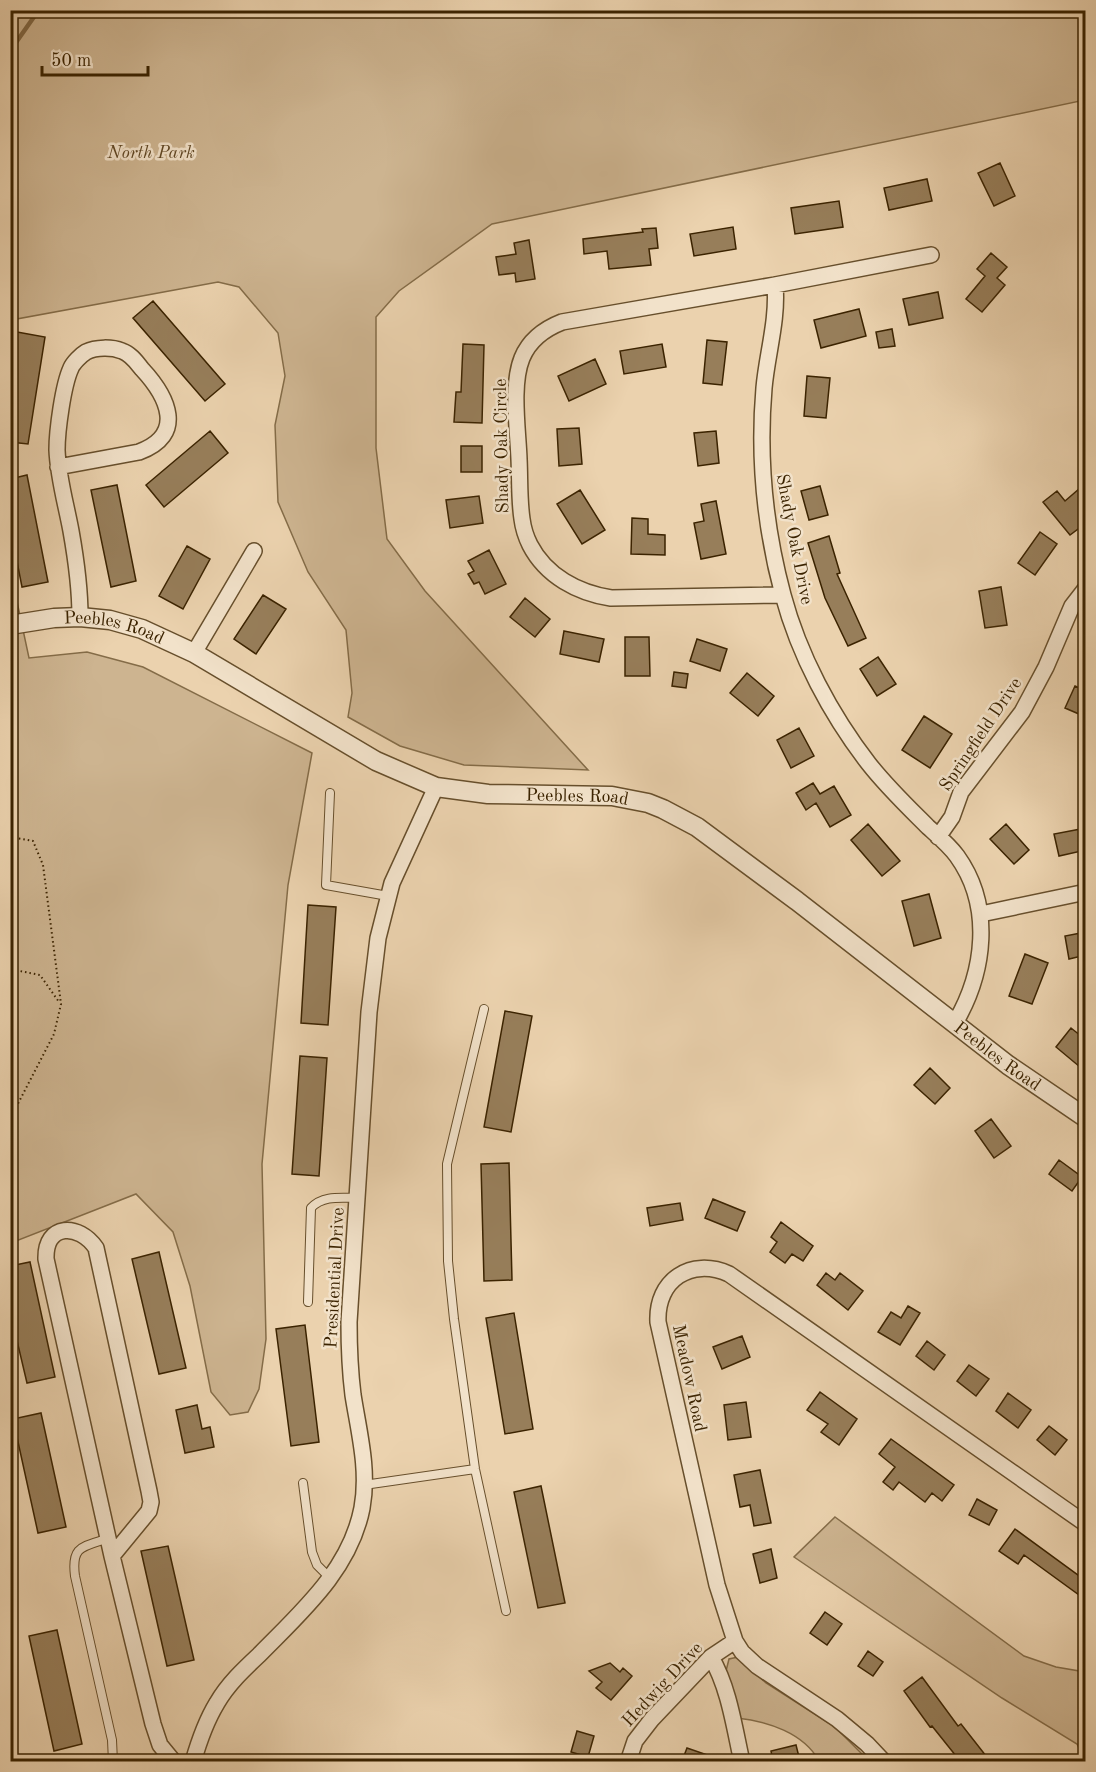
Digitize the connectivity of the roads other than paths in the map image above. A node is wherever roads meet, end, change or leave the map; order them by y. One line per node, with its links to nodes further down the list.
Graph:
1 (931, 255): 2 (street, Shady Oak Circle)
2 (775, 285): 6 (street, Shady Oak Drive); 6 (street, Shady Oak Circle)
3 (58, 467): 3 (street); 7 (street)
4 (254, 550): 9 (street)
5 (1086, 588): 12 (street, Springfield Drive)
6 (783, 595): 12 (street, Shady Oak Drive)
7 (80, 617): 8 (street, Peebles Road); 9 (street, Peebles Road)
8 (10, 625)
9 (194, 653): 10 (street, Peebles Road)
10 (436, 787): 14 (street, Presidential Drive); 17 (street, Peebles Road)
11 (330, 793): 14 (lane)
12 (938, 837): 15 (street, Shady Oak Drive)
13 (1086, 892): 15 (street)
14 (388, 896): 19 (street, Presidential Drive)
15 (981, 914): 17 (street, Shady Oak Drive)
16 (484, 1009): 21 (lane)
17 (955, 1023): 18 (street, Peebles Road)
18 (1086, 1118)
19 (358, 1198): 20 (lane); 23 (street, Presidential Drive)
20 (308, 1302)
21 (475, 1469): 23 (lane); 28 (lane)
22 (303, 1483): 27 (lane)
23 (364, 1485): 27 (street, Presidential Drive)
24 (1086, 1524): 29 (street, Meadow Road)
25 (109, 1538): 26 (street); 26 (street); 31 (lane)
26 (112, 1556): 32 (street)
27 (330, 1578): 33 (street, Presidential Drive)
28 (506, 1611)
29 (735, 1641): 30 (street, Hedwig Drive); 36 (street, Meadow Road)
30 (711, 1656): 34 (street, Hedwig Drive); 35 (street)
31 (113, 1761)
32 (174, 1761)
33 (193, 1761)
34 (628, 1761)
35 (742, 1761)
36 (884, 1761)

